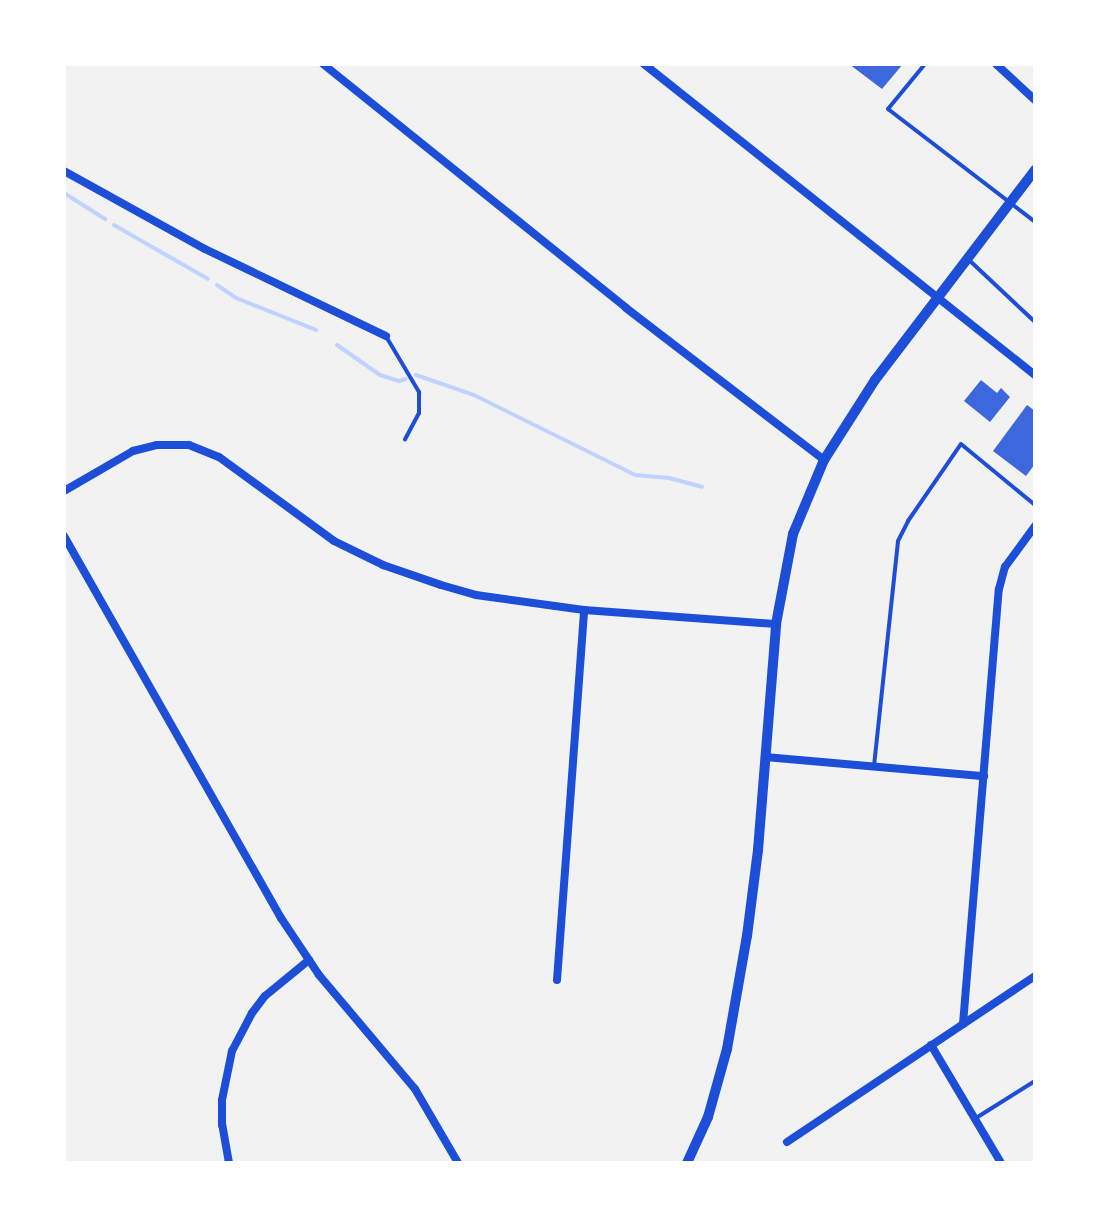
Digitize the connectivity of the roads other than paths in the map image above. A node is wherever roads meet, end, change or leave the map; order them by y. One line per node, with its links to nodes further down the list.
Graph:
1 (323, 64): 16 (street)
2 (644, 64): 11 (street)
3 (925, 64): 8 (lane)
4 (996, 64): 5 (street)
5 (1035, 100)
6 (1035, 170): 8 (street)
7 (64, 171): 13 (street)
8 (1011, 205): 9 (lane); 10 (street)
9 (1035, 222)
10 (969, 260): 11 (street); 12 (lane)
11 (939, 297): 14 (street); 16 (street)
12 (1035, 322)
13 (386, 336): 15 (lane)
14 (1033, 370)
15 (405, 439)
16 (824, 460): 22 (street)
17 (64, 491): 21 (street)
18 (1035, 505): 24 (lane)
19 (1035, 526): 25 (street)
20 (64, 536): 26 (street)
21 (584, 610): 22 (street); 28 (street)
22 (776, 624): 23 (street)
23 (765, 757): 24 (street); 36 (street)
24 (874, 766): 25 (street)
25 (984, 776): 29 (street)
26 (309, 960): 34 (street); 35 (street)
27 (1035, 976): 29 (street)
28 (557, 980)
29 (963, 1024): 30 (street)
30 (931, 1045): 32 (street); 33 (street)
31 (1035, 1081): 32 (lane)
32 (975, 1118): 37 (street)
33 (787, 1142)
34 (229, 1163)
35 (458, 1163)
36 (687, 1163)
37 (1001, 1163)

